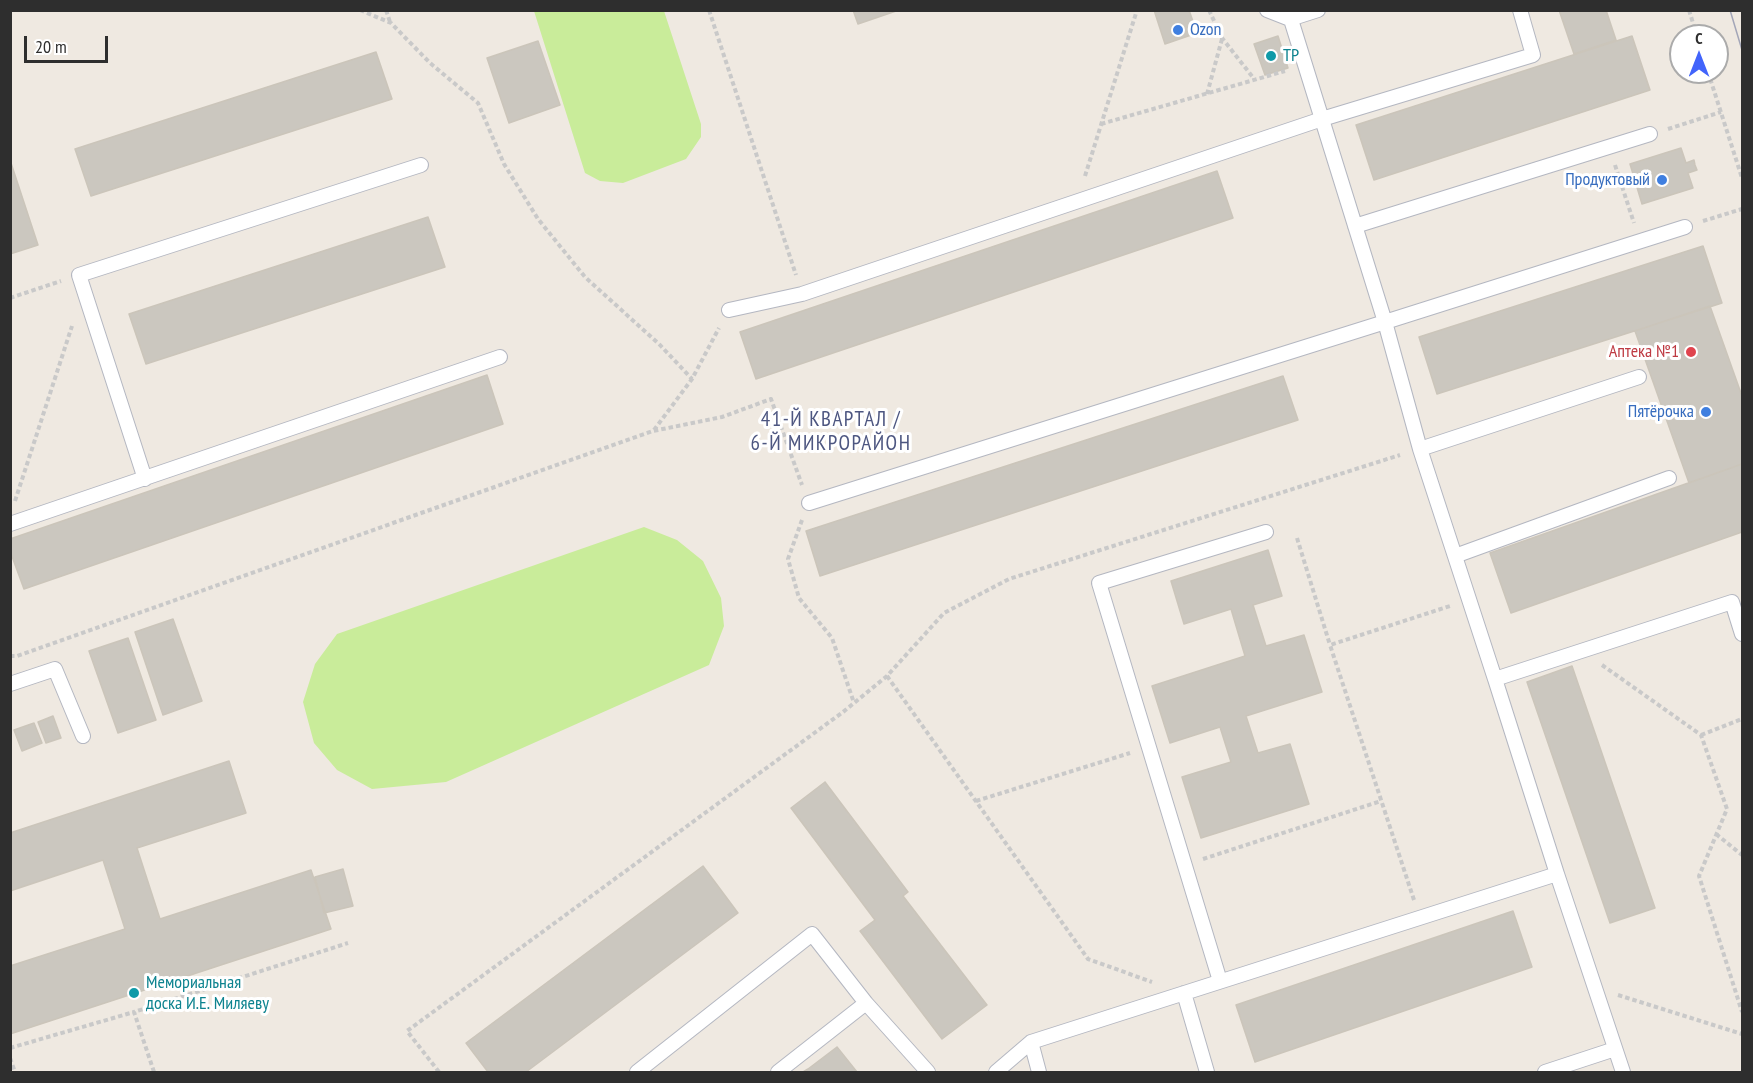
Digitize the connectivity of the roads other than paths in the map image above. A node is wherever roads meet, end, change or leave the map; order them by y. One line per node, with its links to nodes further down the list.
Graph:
1 (1267, 10): 4 (lane)
2 (1318, 10): 4 (lane)
3 (1520, 10): 5 (lane)
4 (1289, 15): 5 (lane)
5 (1322, 119): 8 (lane); 10 (lane)
6 (1650, 134): 8 (lane)
7 (421, 165): 16 (lane)
8 (1356, 226): 11 (lane)
9 (1685, 227): 11 (lane)
10 (729, 310)
11 (1385, 322): 14 (lane); 17 (lane)
12 (500, 357): 16 (lane)
13 (1640, 377): 14 (lane)
14 (1420, 449): 20 (lane)
15 (1669, 478): 20 (lane)
16 (145, 479): 18 (lane)
17 (808, 503)
18 (10, 524)
19 (1266, 532): 26 (lane)
20 (1455, 556): 22 (lane)
21 (1743, 634): 22 (lane)
22 (1495, 679): 25 (lane)
23 (10, 684): 24 (lane)
24 (83, 736)
25 (1557, 874): 26 (lane); 30 (lane)
26 (1220, 981): 27 (lane)
27 (1184, 993): 29 (lane); 36 (lane)
28 (866, 1003): 31 (lane); 32 (lane); 33 (lane)
29 (1031, 1042): 34 (lane); 35 (lane)
30 (1615, 1049): 37 (lane); 38 (lane)
31 (637, 1072)
32 (778, 1072)
33 (928, 1072)
34 (996, 1072)
35 (1039, 1072)
36 (1207, 1072)
37 (1545, 1072)
38 (1623, 1072)

